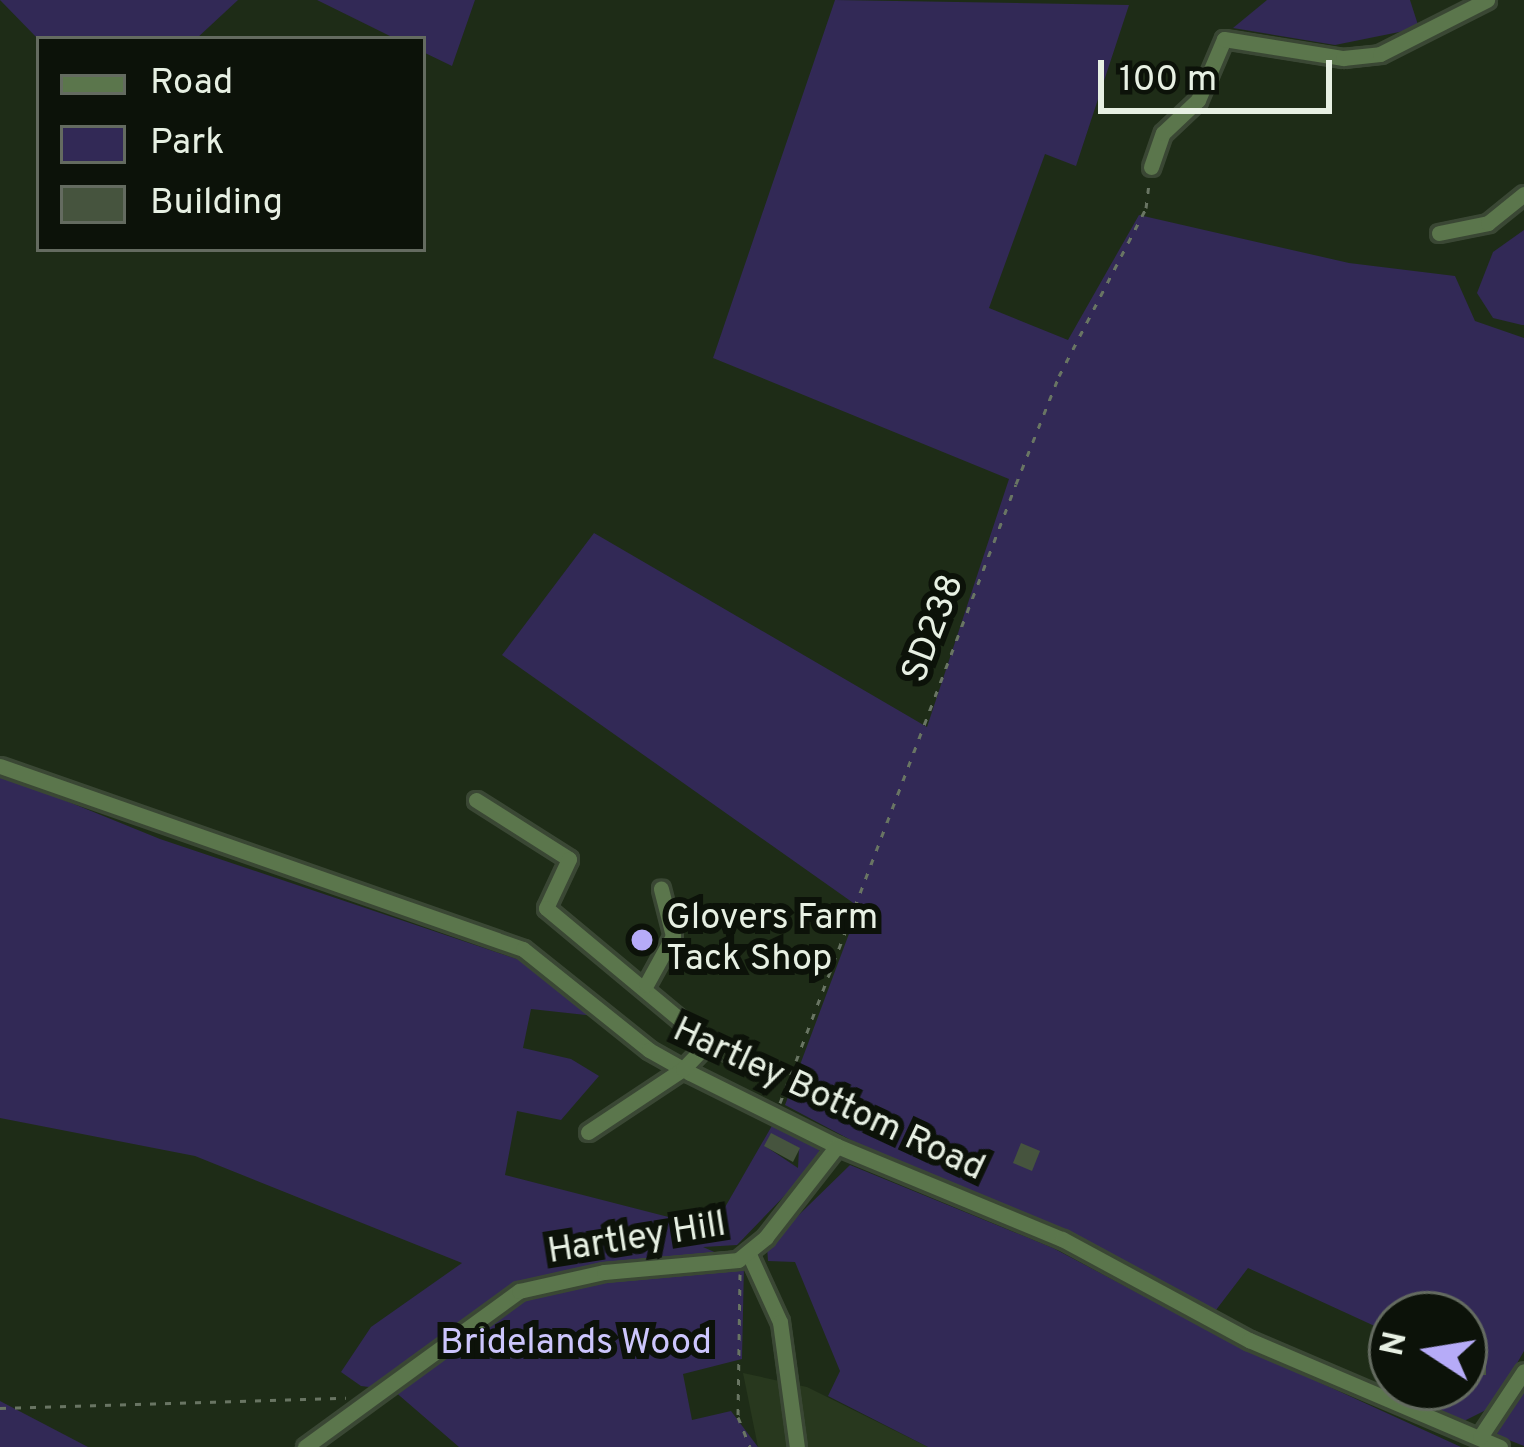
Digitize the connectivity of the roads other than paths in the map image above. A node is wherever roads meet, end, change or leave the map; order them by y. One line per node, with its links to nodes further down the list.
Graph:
1 (1487, 0): 2 (street)
2 (1151, 167)
3 (1524, 194): 4 (street)
4 (1439, 233)
5 (0, 766): 11 (street, Hartley Bottom Road)
6 (476, 800): 8 (street)
7 (662, 889): 8 (street)
8 (646, 985): 9 (street)
9 (708, 1042): 10 (street); 11 (street)
10 (755, 1065)
11 (683, 1069): 12 (street); 13 (street, Hartley Bottom Road)
12 (588, 1132)
13 (837, 1145): 14 (street, Hartley Hill); 16 (street, Hartley Bottom Road)
14 (743, 1256): 17 (street); 18 (street, Hartley Hill)
15 (1524, 1371): 16 (street)
16 (1480, 1437): 19 (street, Hartley Bottom Road)
17 (800, 1446)
18 (305, 1447)
19 (1500, 1447)

